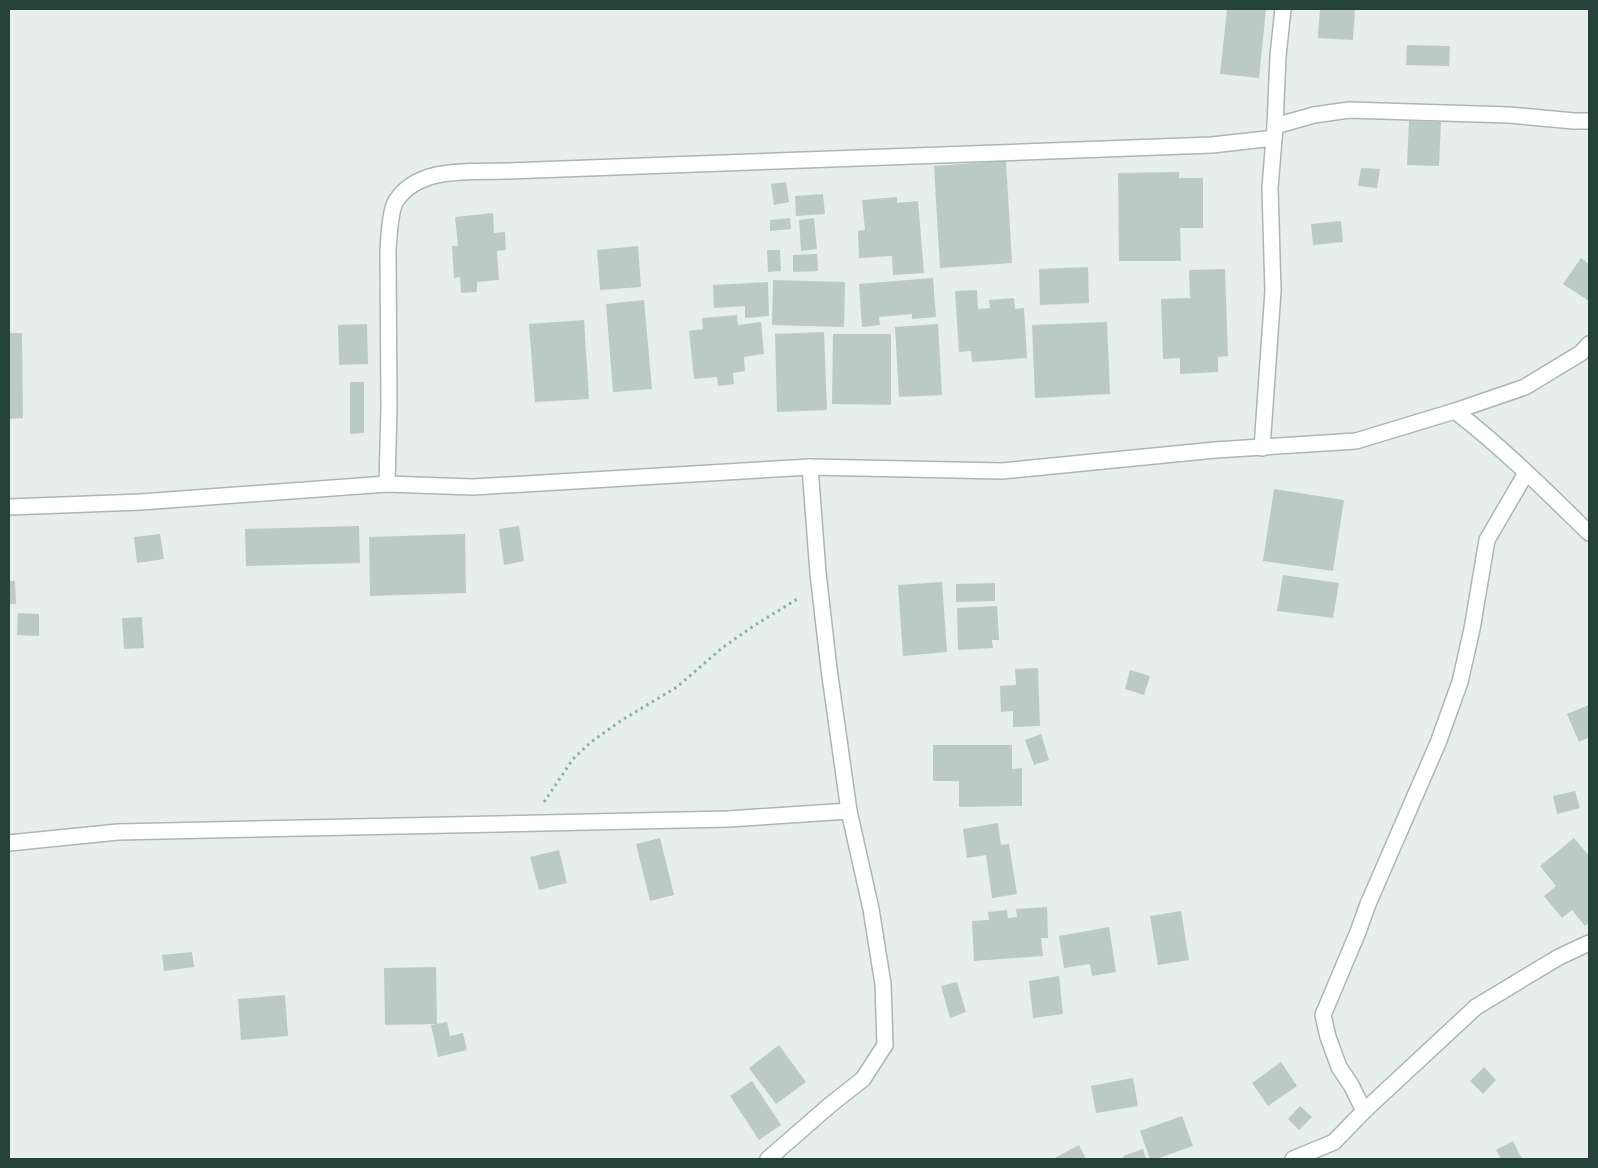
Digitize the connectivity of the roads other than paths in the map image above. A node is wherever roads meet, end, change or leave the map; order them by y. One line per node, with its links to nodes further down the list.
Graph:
1 (1283, 9): 3 (street)
2 (1589, 121): 3 (street)
3 (1274, 132): 6 (street); 9 (street)
4 (1589, 344): 5 (street)
5 (1455, 411): 6 (street); 8 (street)
6 (1262, 448): 7 (street)
7 (810, 467): 9 (street); 12 (street)
8 (1526, 473): 11 (street); 15 (street)
9 (387, 484): 10 (street)
10 (9, 507)
11 (1589, 533)
12 (849, 812): 13 (street); 16 (street)
13 (9, 843)
14 (1589, 943): 15 (street)
15 (1364, 1111): 17 (street)
16 (768, 1159)
17 (1293, 1159)

